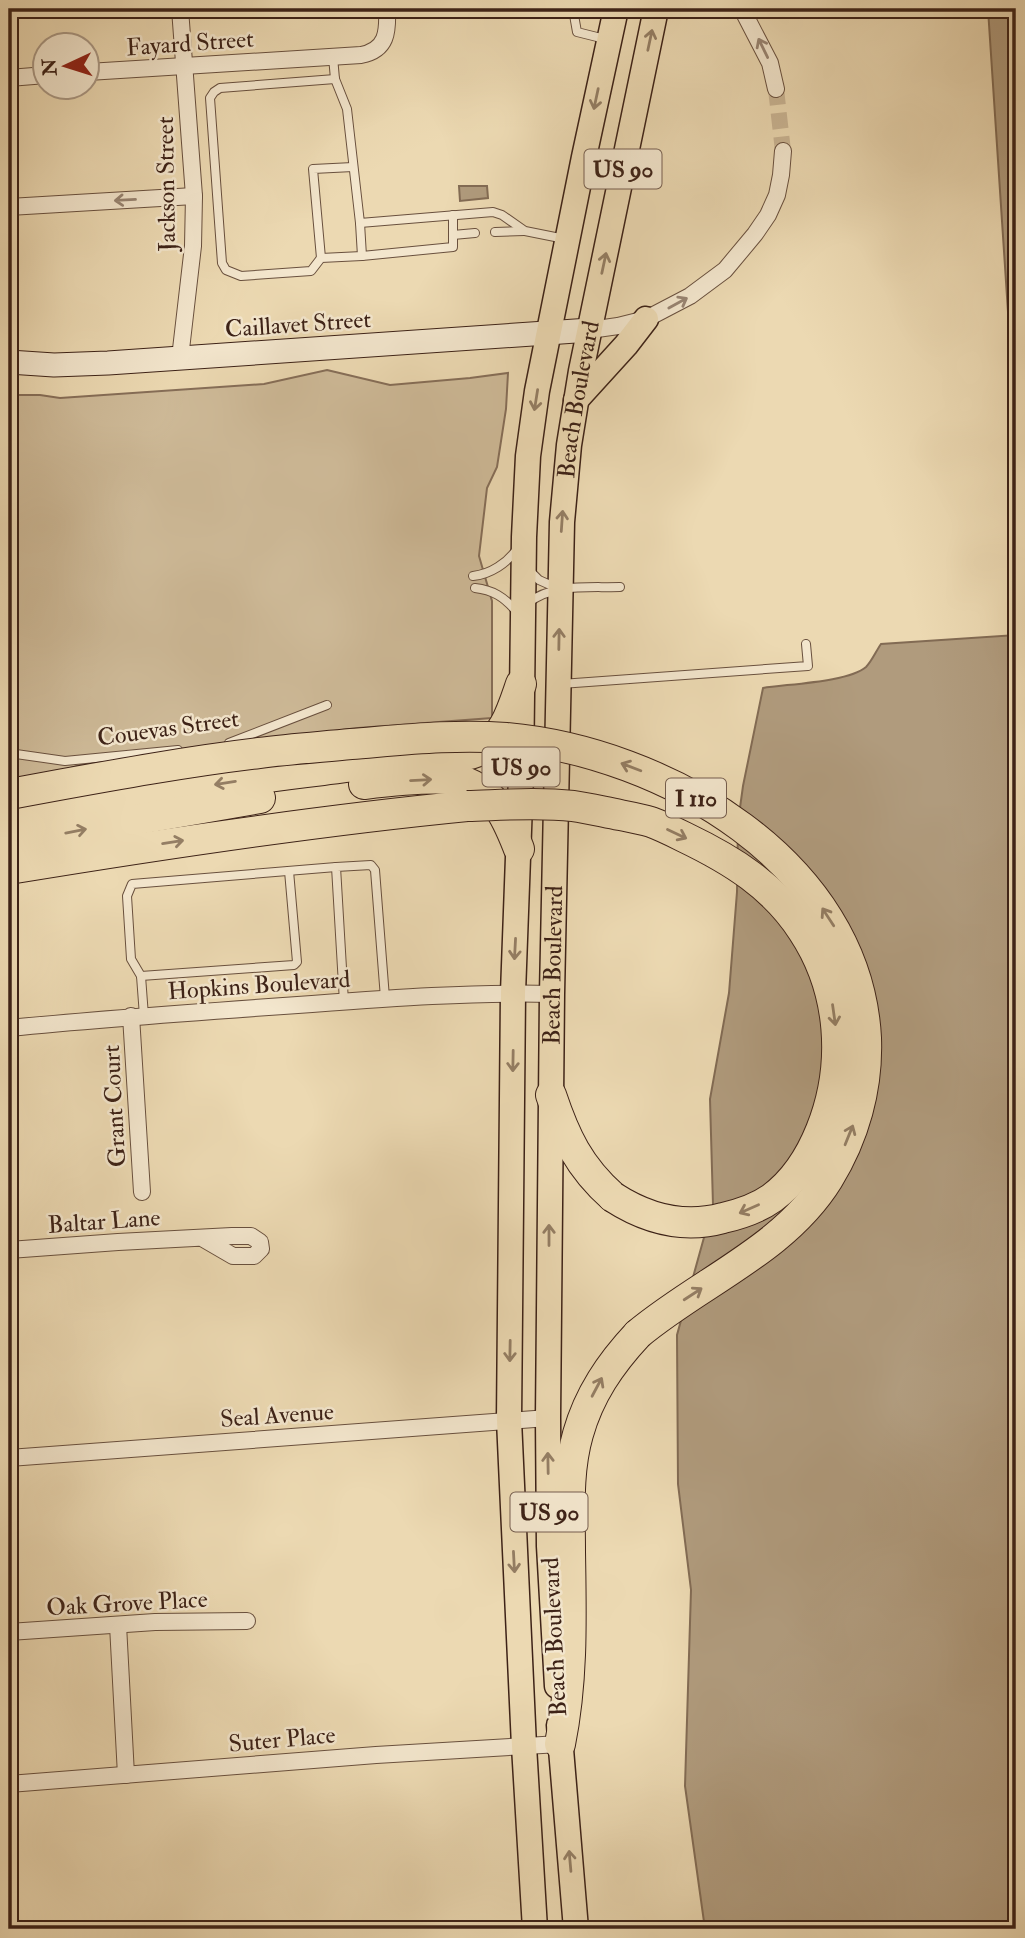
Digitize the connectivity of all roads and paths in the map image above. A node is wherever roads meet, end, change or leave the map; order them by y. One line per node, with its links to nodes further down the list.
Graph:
1 (180, 9): 10 (street, Jackson Street)
2 (387, 9): 9 (street, Fayard Street)
3 (566, 9): 7 (lane)
4 (617, 9): 8 (main road, Beach Boulevard / US 90)
5 (656, 9): 30 (main road, Beach Boulevard / US 90, one-way to 5)
6 (742, 9): 15 (street, one-way to 6)
7 (576, 12): 8 (lane)
8 (610, 40): 26 (main road, Beach Boulevard / US 90, one-way to 26)
9 (333, 57): 10 (street, Fayard Street); 14 (lane)
10 (184, 66): 11 (street, Fayard Street); 18 (street, Jackson Street)
11 (102, 71)
12 (32, 76): 13 (street)
13 (9, 78)
14 (335, 79): 17 (lane); 28 (lane)
15 (776, 89)
16 (783, 152): 29 (street, one-way to 16)
17 (353, 167): 21 (lane); 28 (lane)
18 (194, 196): 19 (street, one-way to 19); 32 (street, Jackson Street)
19 (9, 207)
20 (453, 215): 21 (lane); 22 (lane); 25 (lane)
21 (360, 223): 27 (lane)
22 (525, 231): 23 (lane); 26 (lane)
23 (495, 232)
24 (475, 233): 25 (lane)
25 (453, 235): 27 (lane)
26 (568, 240): 31 (main road, Beach Boulevard / US 90)
27 (362, 256): 28 (lane)
28 (321, 258)
29 (646, 319): 30 (street); 34 (main road)
30 (590, 330): 31 (main road, Caillavet Street); 34 (main road, Beach Boulevard / US 90)
31 (549, 333): 32 (main road, Caillavet Street); 35 (main road, Beach Boulevard / US 90, one-way to 35)
32 (180, 358): 33 (main road, Caillavet Street)
33 (9, 362)
34 (576, 401): 39 (main road, Beach Boulevard / US 90, one-way to 34)
35 (523, 548): 36 (lane); 39 (lane); 40 (main road, Beach Boulevard / US 90)
36 (473, 576)
37 (620, 587): 39 (lane)
38 (475, 588): 40 (lane)
39 (560, 589): 40 (lane); 43 (main road, Beach Boulevard / US 90, one-way to 39)
40 (522, 614): 42 (main road, Beach Boulevard / US 90)
41 (806, 645): 43 (lane)
42 (521, 684): 49 (highway, one-way to 49); 51 (main road, Beach Boulevard / US 90)
43 (558, 684): 57 (main road, Beach Boulevard / US 90)
44 (327, 705): 45 (lane, Couevas Street)
45 (222, 744)
46 (185, 749): 47 (lane, Couevas Street)
47 (9, 753)
48 (9, 794): 72 (highway, I 110, one-way to 48, bridge)
49 (9, 822)
50 (9, 845): 51 (highway, one-way to 51)
51 (519, 849): 56 (main road, Beach Boulevard / US 90, one-way to 56)
52 (336, 867): 54 (lane); 58 (lane); 59 (lane)
53 (9, 869): 62 (highway, I 110, one-way to 62, bridge)
54 (289, 871): 55 (lane); 55 (lane)
55 (141, 976): 60 (lane)
56 (513, 993): 57 (street, Hopkins Boulevard); 58 (street, Hopkins Boulevard); 67 (main road, Beach Boulevard / US 90, one-way to 67)
57 (552, 994): 62 (main road, Beach Boulevard / US 90)
58 (385, 998): 59 (street, Hopkins Boulevard)
59 (344, 1002): 60 (street, Hopkins Boulevard)
60 (137, 1016): 61 (street, Hopkins Boulevard); 63 (street, Grant Court)
61 (9, 1028)
62 (551, 1095): 66 (main road, Beach Boulevard / US 90, one-way to 62)
63 (142, 1192)
64 (202, 1238): 65 (street, Baltar Lane)
65 (9, 1250)
66 (548, 1418): 67 (street, Seal Avenue); 72 (main road, Beach Boulevard / US 90, one-way to 66)
67 (509, 1420): 68 (street, Seal Avenue); 73 (main road, Beach Boulevard / US 90, one-way to 73)
68 (9, 1458)
69 (247, 1621): 70 (street, Oak Grove Place)
70 (118, 1625): 71 (street, Oak Grove Place); 74 (street)
71 (9, 1632)
72 (560, 1744): 73 (street, Suter Place); 77 (main road, Beach Boulevard / US 90, one-way to 72)
73 (524, 1746): 74 (street, Suter Place); 76 (main road, Beach Boulevard / US 90)
74 (126, 1775): 75 (street, Suter Place)
75 (9, 1784)
76 (535, 1929)
77 (576, 1929)

